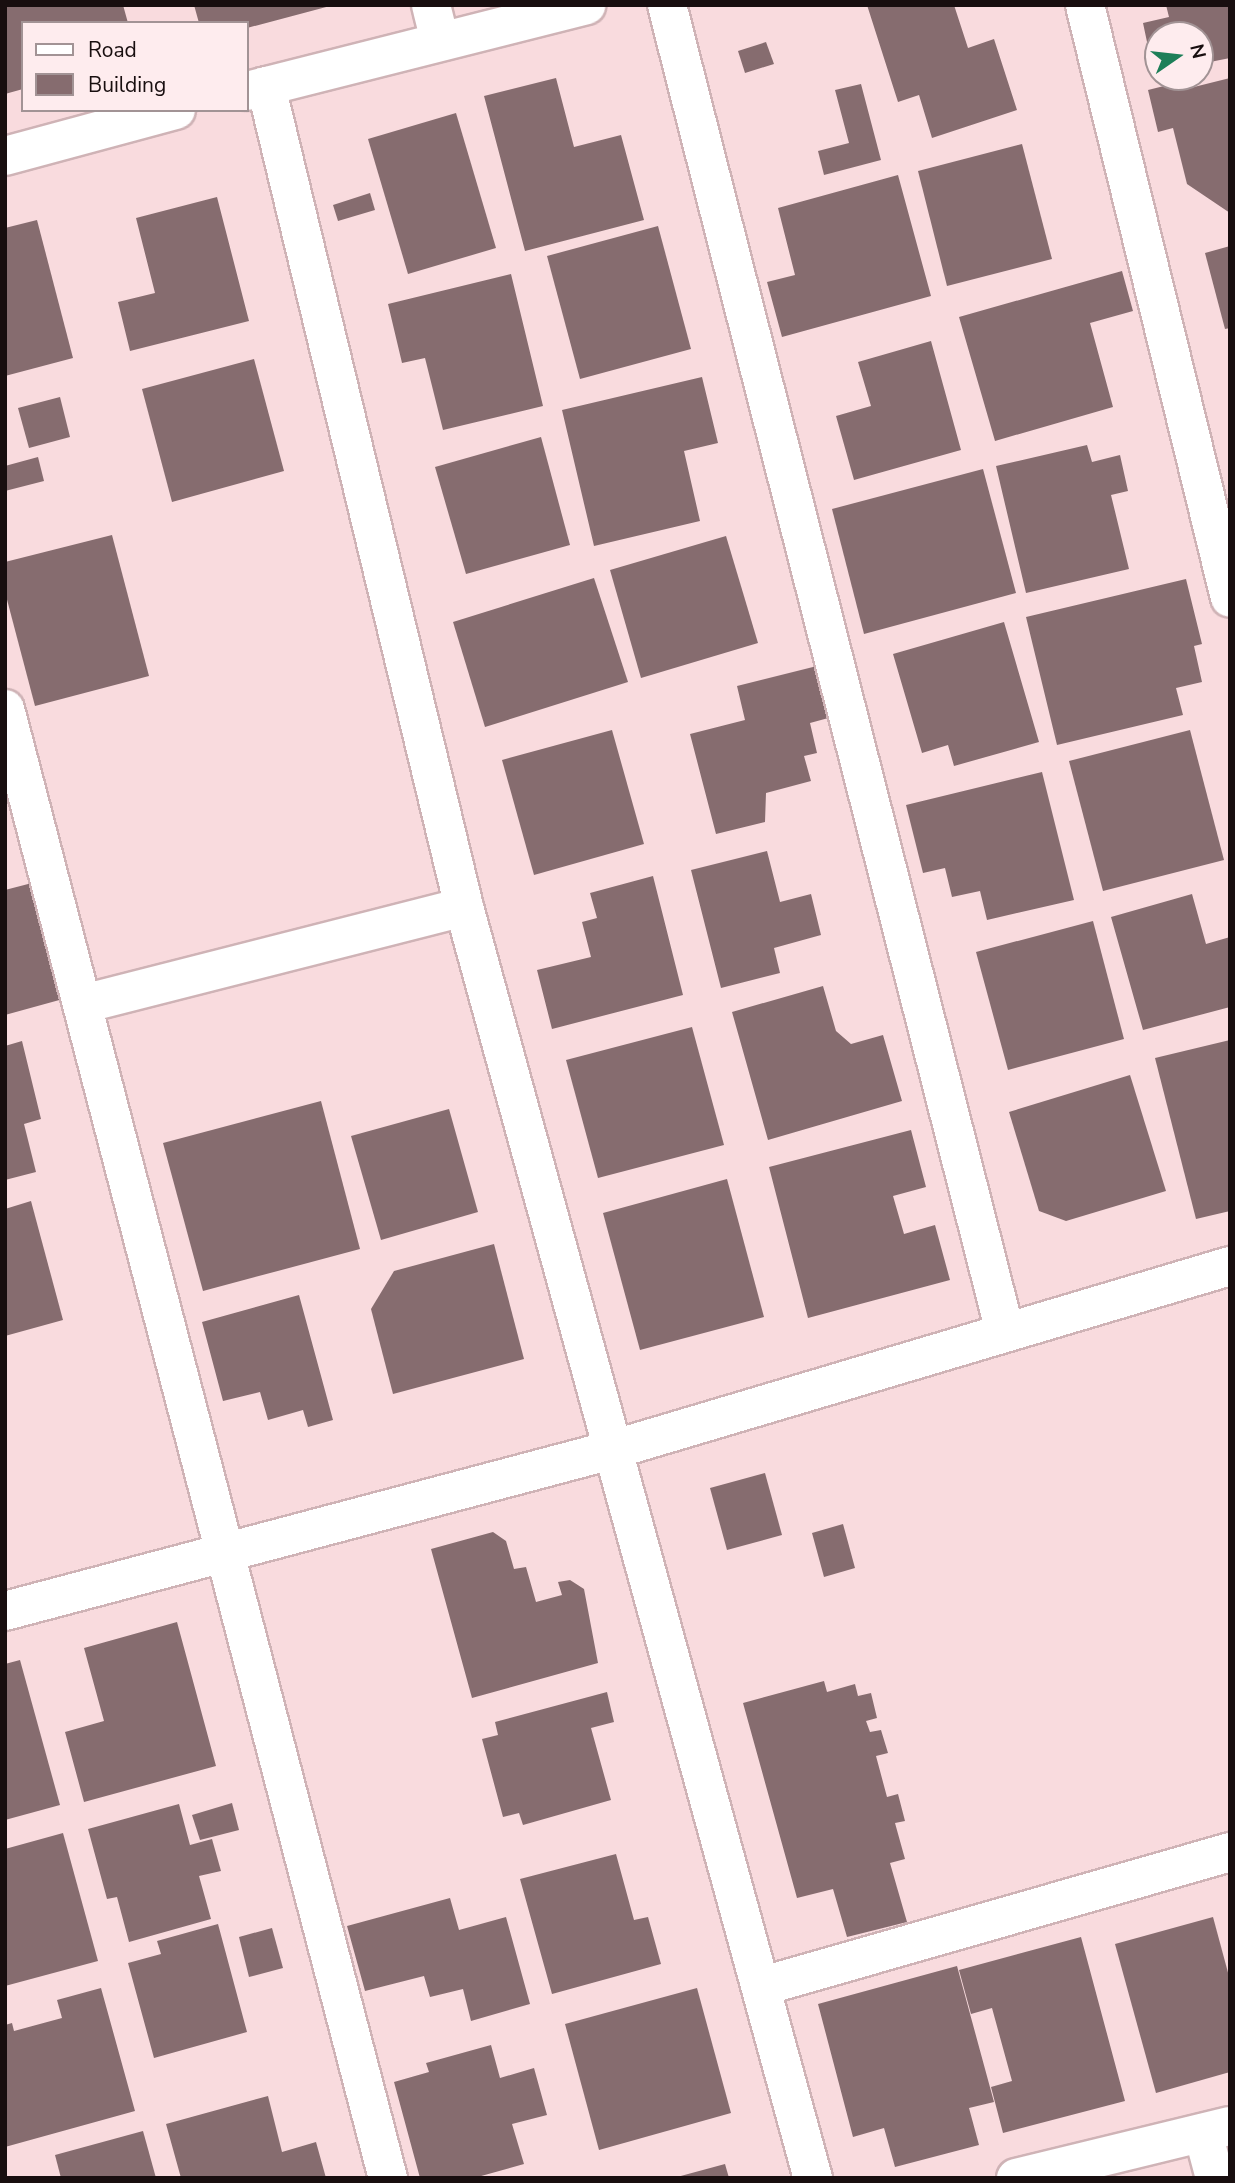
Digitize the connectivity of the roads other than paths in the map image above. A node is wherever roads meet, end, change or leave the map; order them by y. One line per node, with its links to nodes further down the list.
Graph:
1 (431, 5): 5 (street)
2 (586, 5): 5 (street)
3 (667, 5): 14 (street)
4 (1085, 5): 9 (street)
5 (440, 41): 6 (street)
6 (256, 88): 11 (street)
7 (169, 112): 8 (street)
8 (5, 156)
9 (1230, 598)
10 (5, 709): 12 (street)
11 (464, 907): 12 (street); 15 (street)
12 (83, 1004): 16 (street)
13 (1230, 1266): 14 (street)
14 (1005, 1332): 15 (street)
15 (615, 1449): 16 (street); 19 (street)
16 (222, 1556): 17 (street); 21 (street)
17 (5, 1611)
18 (1230, 1852): 19 (street)
19 (763, 1986): 22 (street)
20 (1216, 2129): 23 (street); 24 (street)
21 (388, 2178)
22 (813, 2178)
23 (1016, 2178)
24 (1215, 2178)

